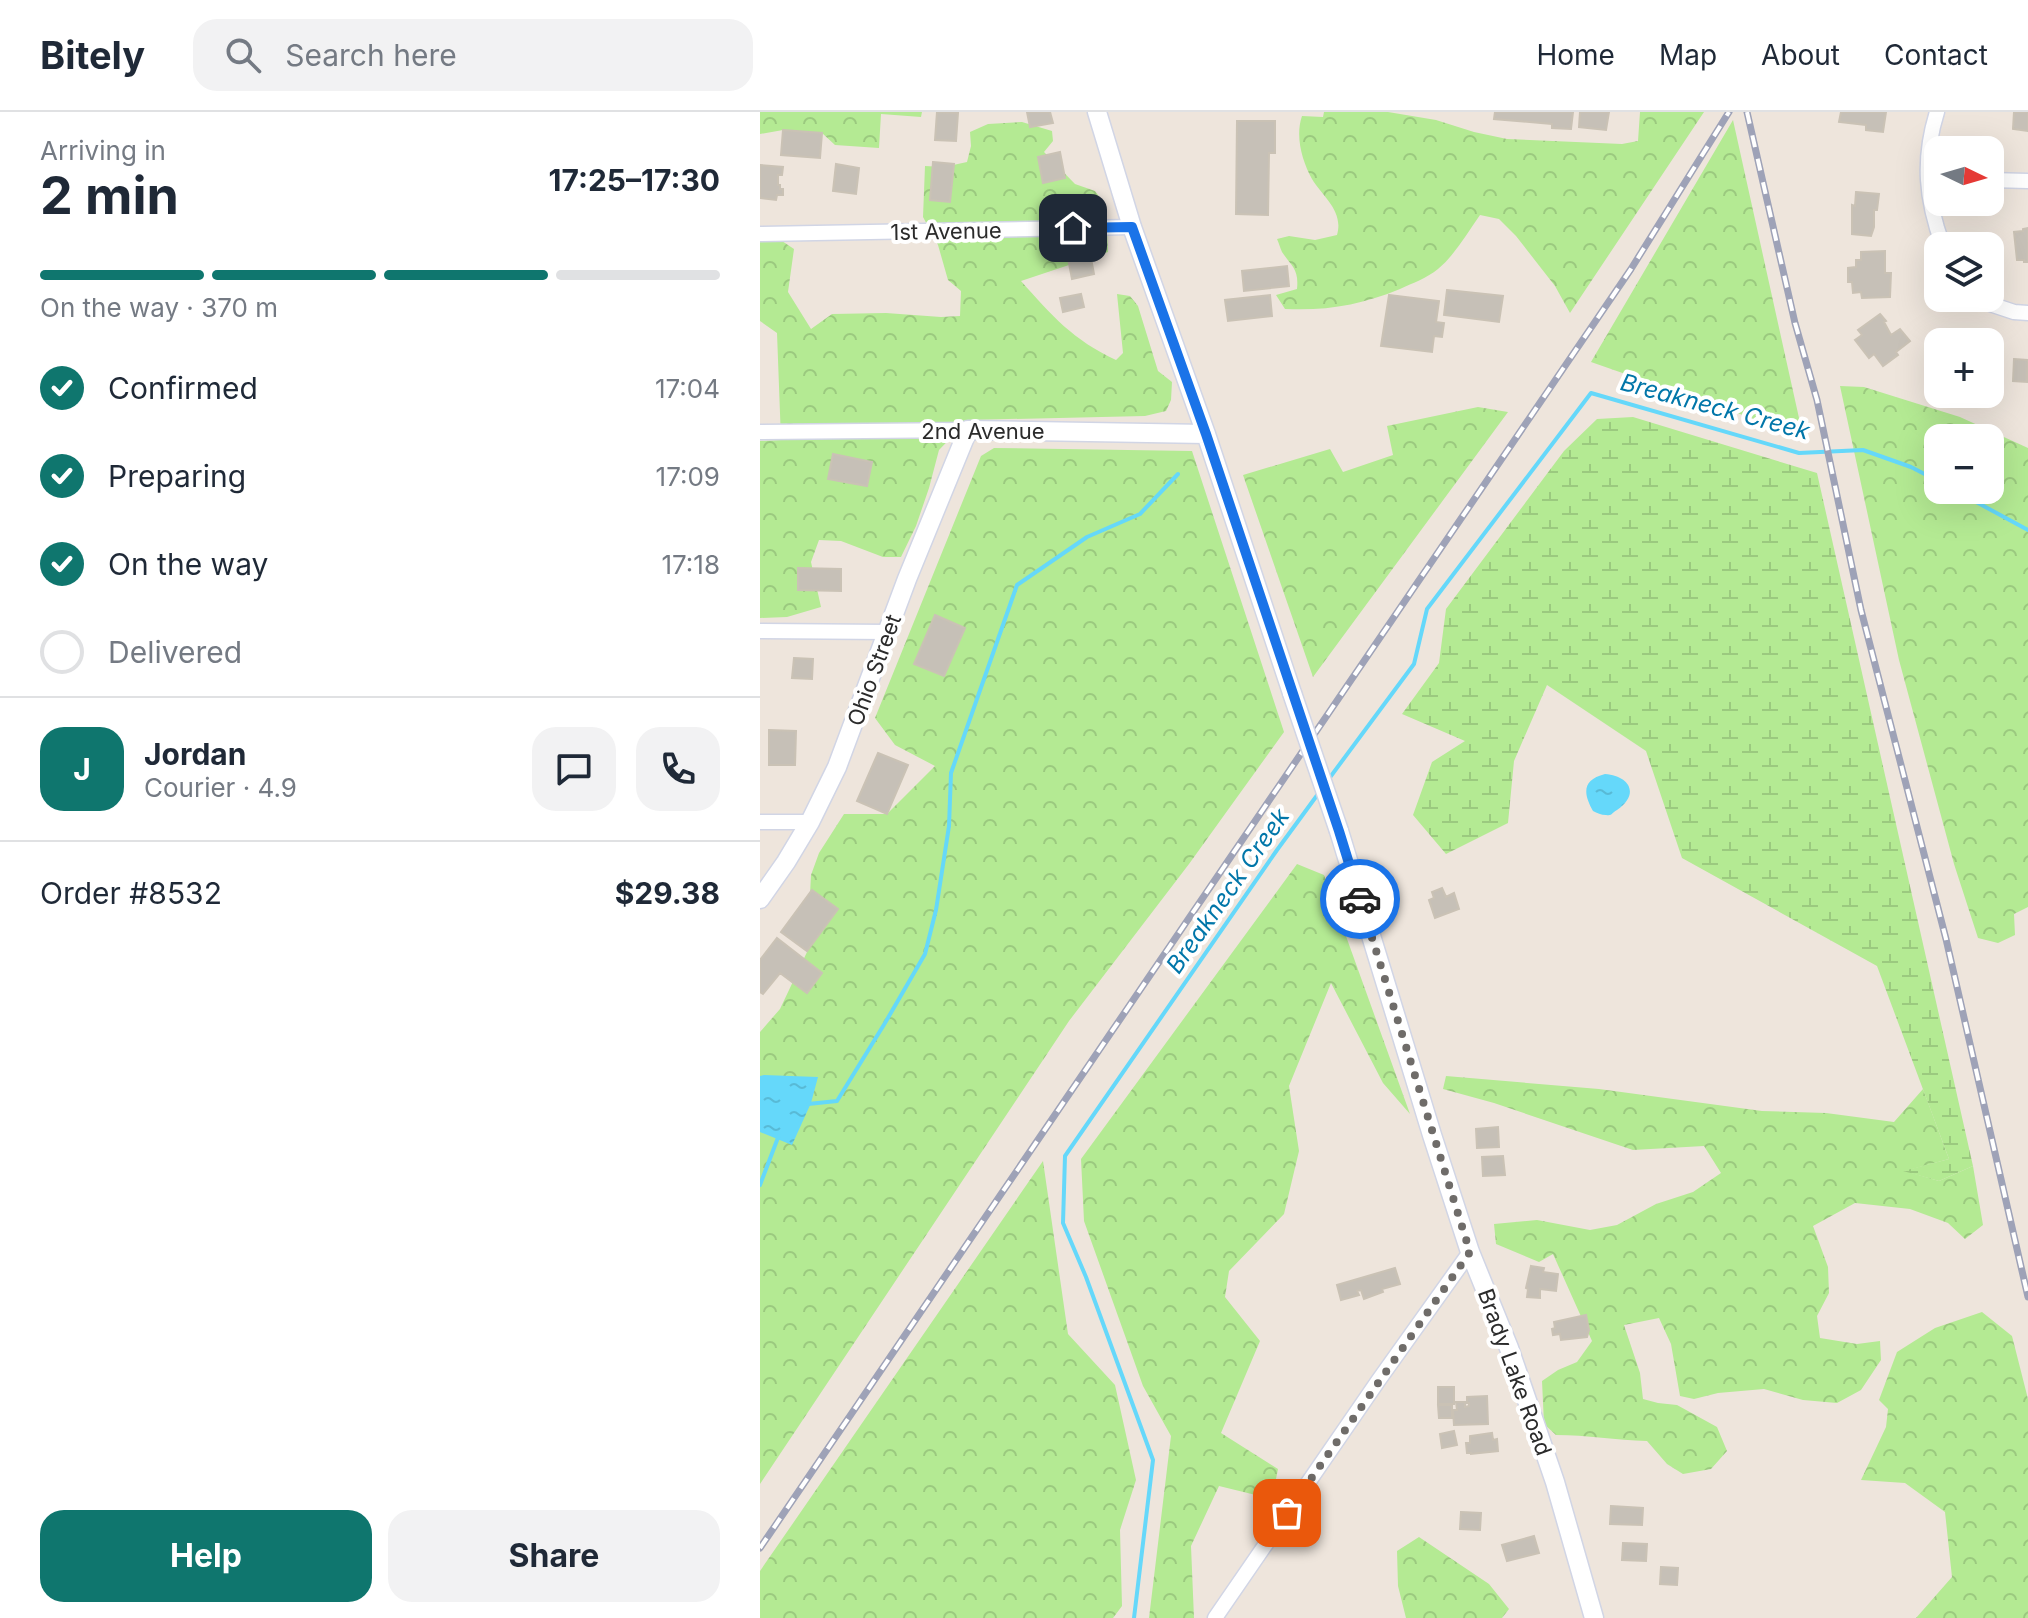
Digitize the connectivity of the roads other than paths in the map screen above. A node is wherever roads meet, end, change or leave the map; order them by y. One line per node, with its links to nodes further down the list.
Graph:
1 (1097, 112): 6 (street, Brady Lake Road)
2 (1937, 112): 3 (street)
3 (1931, 136)
4 (2004, 180): 5 (street)
5 (2028, 181)
6 (1132, 227): 7 (street, 1st Avenue); 12 (street, Brady Lake Road)
7 (760, 234)
8 (2004, 309): 9 (street)
9 (2028, 313)
10 (968, 430): 11 (street, 2nd Avenue); 12 (street, 2nd Avenue); 14 (street, Ohio Street)
11 (760, 432)
12 (1206, 434): 18 (street, Brady Lake Road, bridge)
13 (760, 631): 14 (street)
14 (888, 632): 16 (street, Ohio Street)
15 (760, 822): 16 (street)
16 (810, 822): 17 (street, Ohio Street)
17 (760, 899)
18 (1470, 1252): 19 (street); 20 (street, Brady Lake Road)
19 (1215, 1618)
20 (1594, 1618)

